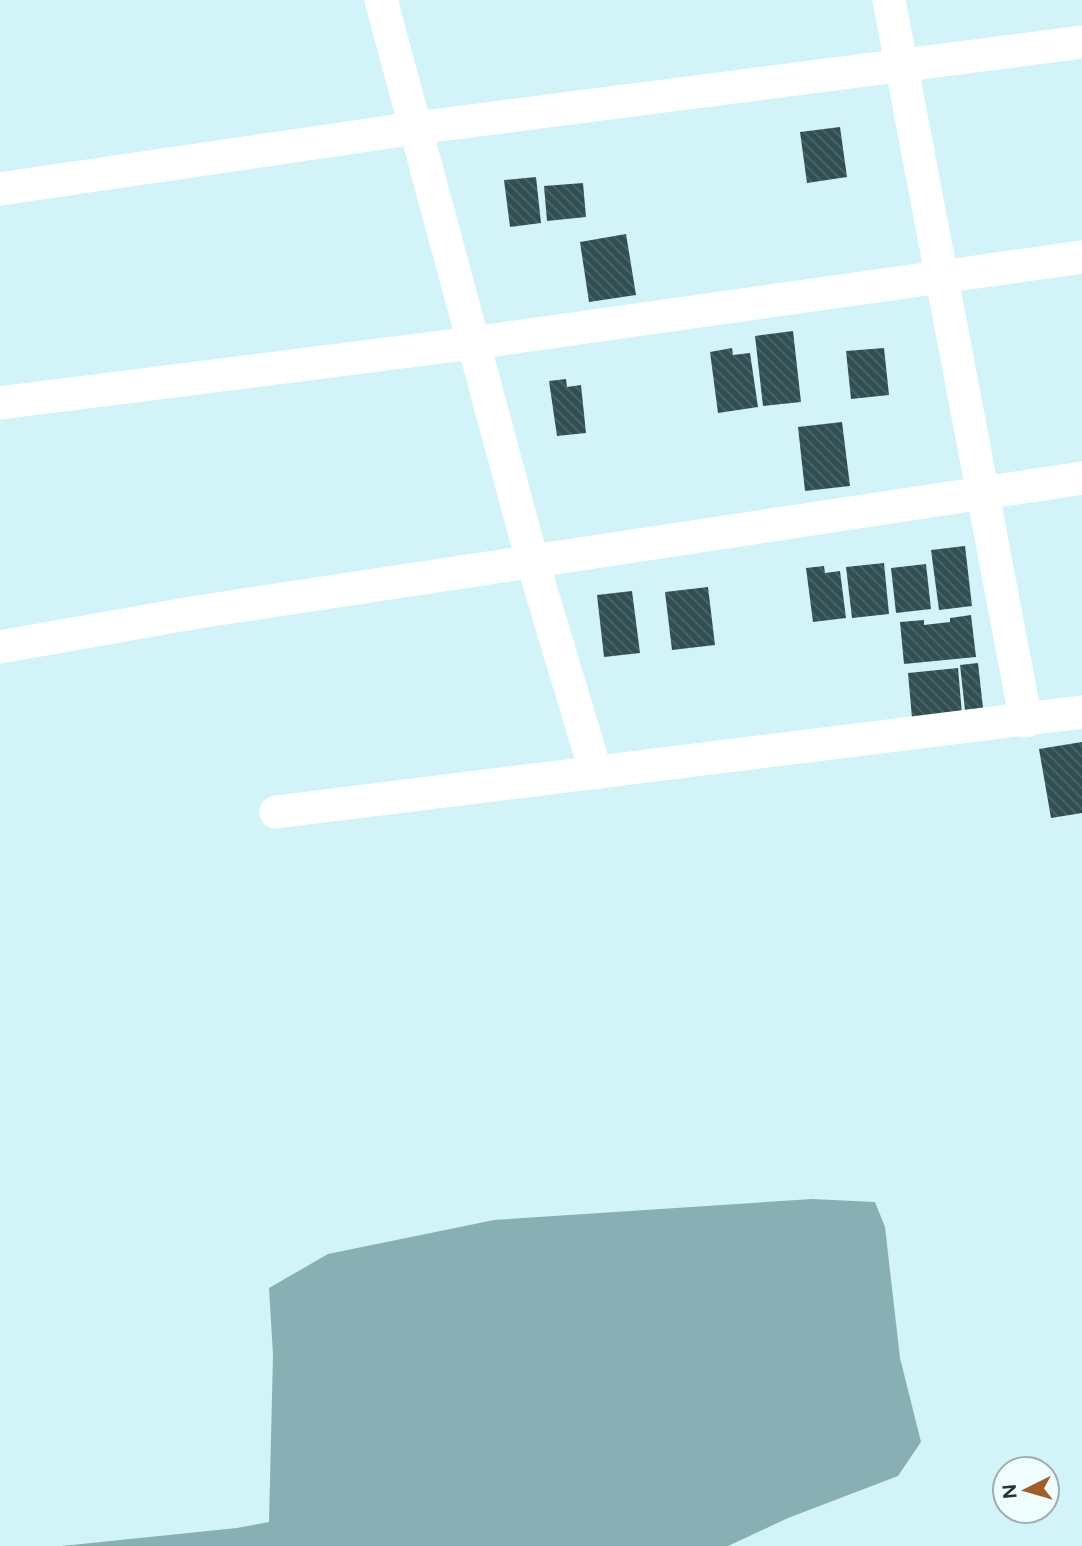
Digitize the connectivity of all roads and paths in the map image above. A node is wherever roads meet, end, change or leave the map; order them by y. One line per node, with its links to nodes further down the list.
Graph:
1 (381, 0): 5 (street)
2 (889, 0): 4 (street)
3 (1082, 42): 4 (street)
4 (901, 65): 5 (street); 8 (street)
5 (416, 128): 6 (street); 9 (street)
6 (0, 189)
7 (1082, 257): 8 (street)
8 (941, 277): 9 (street); 12 (street)
9 (473, 343): 10 (street); 13 (street)
10 (0, 403)
11 (1082, 478): 12 (street)
12 (983, 492): 13 (street); 16 (street)
13 (532, 560): 14 (street); 17 (street)
14 (0, 647)
15 (1082, 712): 16 (street)
16 (1026, 721): 17 (street)
17 (596, 773): 18 (street)
18 (276, 812)

